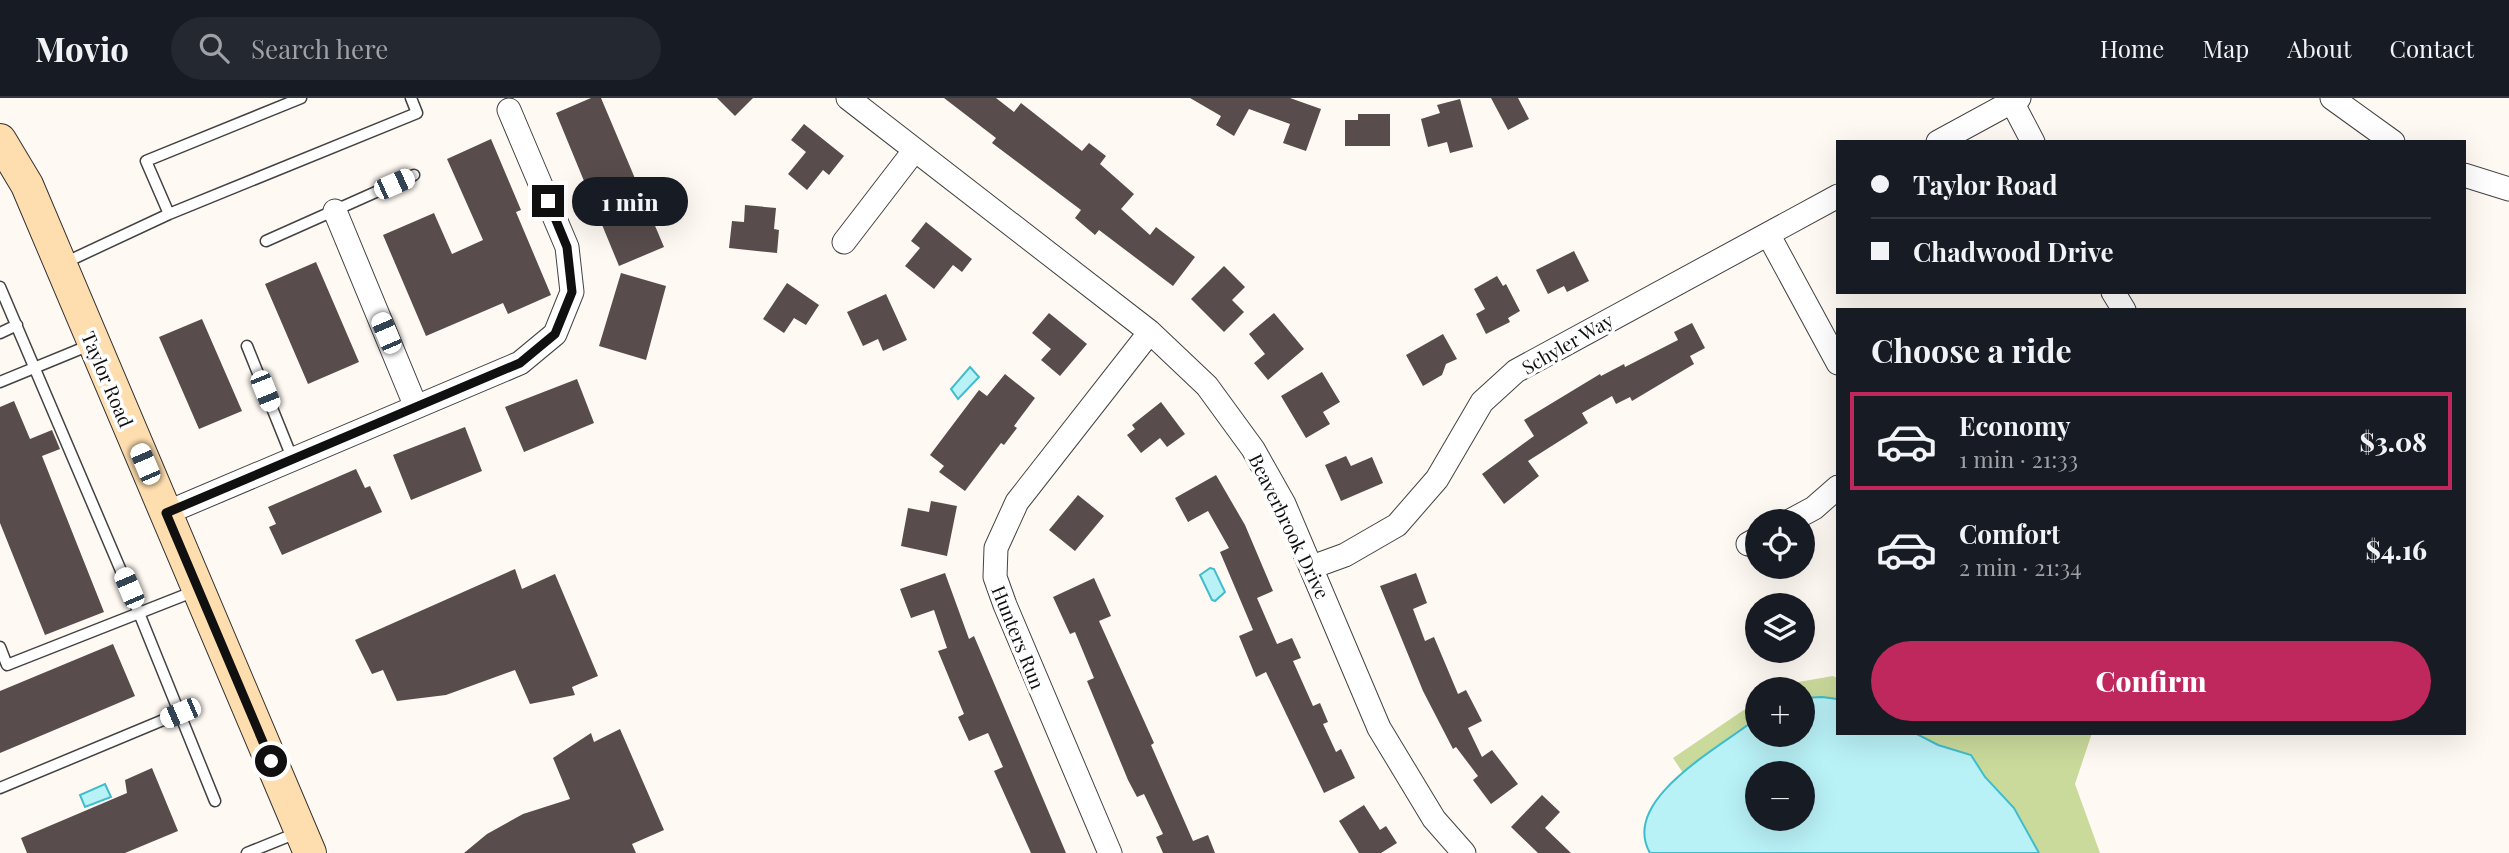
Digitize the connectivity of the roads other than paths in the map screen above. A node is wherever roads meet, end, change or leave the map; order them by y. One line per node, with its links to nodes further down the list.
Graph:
1 (301, 98): 17 (lane)
2 (411, 98): 17 (lane)
3 (848, 98): 11 (street, Beaverbrook Drive)
4 (2332, 98): 10 (street)
5 (2016, 100): 8 (street); 9 (street)
6 (509, 110): 31 (street)
7 (0, 140): 21 (main road, Taylor Road)
8 (1942, 140)
9 (2032, 140)
10 (2390, 140)
11 (914, 150): 20 (street); 24 (street, Beaverbrook Drive)
12 (414, 175): 16 (lane)
13 (2466, 176): 14 (street)
14 (2509, 189)
15 (1836, 197): 18 (street, Schyler Way)
16 (335, 211): 19 (lane); 31 (street)
17 (169, 214): 21 (lane)
18 (1768, 234): 28 (street); 36 (street, Schyler Way)
19 (267, 241)
20 (844, 242)
21 (59, 265): 26 (main road, Taylor Road)
22 (0, 287): 23 (lane)
23 (17, 325): 25 (lane); 29 (lane)
24 (1150, 332): 36 (street, Beaverbrook Drive); 46 (street, Hunters Run)
25 (0, 333)
26 (93, 344): 29 (lane); 35 (main road, Taylor Road)
27 (247, 346): 32 (lane)
28 (1836, 358)
29 (36, 367): 30 (lane); 38 (lane)
30 (0, 382)
31 (416, 407): 32 (street)
32 (293, 460): 35 (street)
33 (1836, 489): 34 (street)
34 (1812, 509)
35 (166, 513): 37 (main road, Taylor Road)
36 (1312, 567): 47 (street, Beaverbrook Drive)
37 (199, 590): 38 (lane); 44 (main road, Taylor Road)
38 (139, 613): 40 (lane); 41 (lane)
39 (0, 647): 40 (lane)
40 (4, 666)
41 (180, 713): 42 (lane); 43 (lane)
42 (0, 788)
43 (215, 802)
44 (306, 842): 45 (lane)
45 (247, 853)
46 (1110, 853)
47 (1464, 853)

